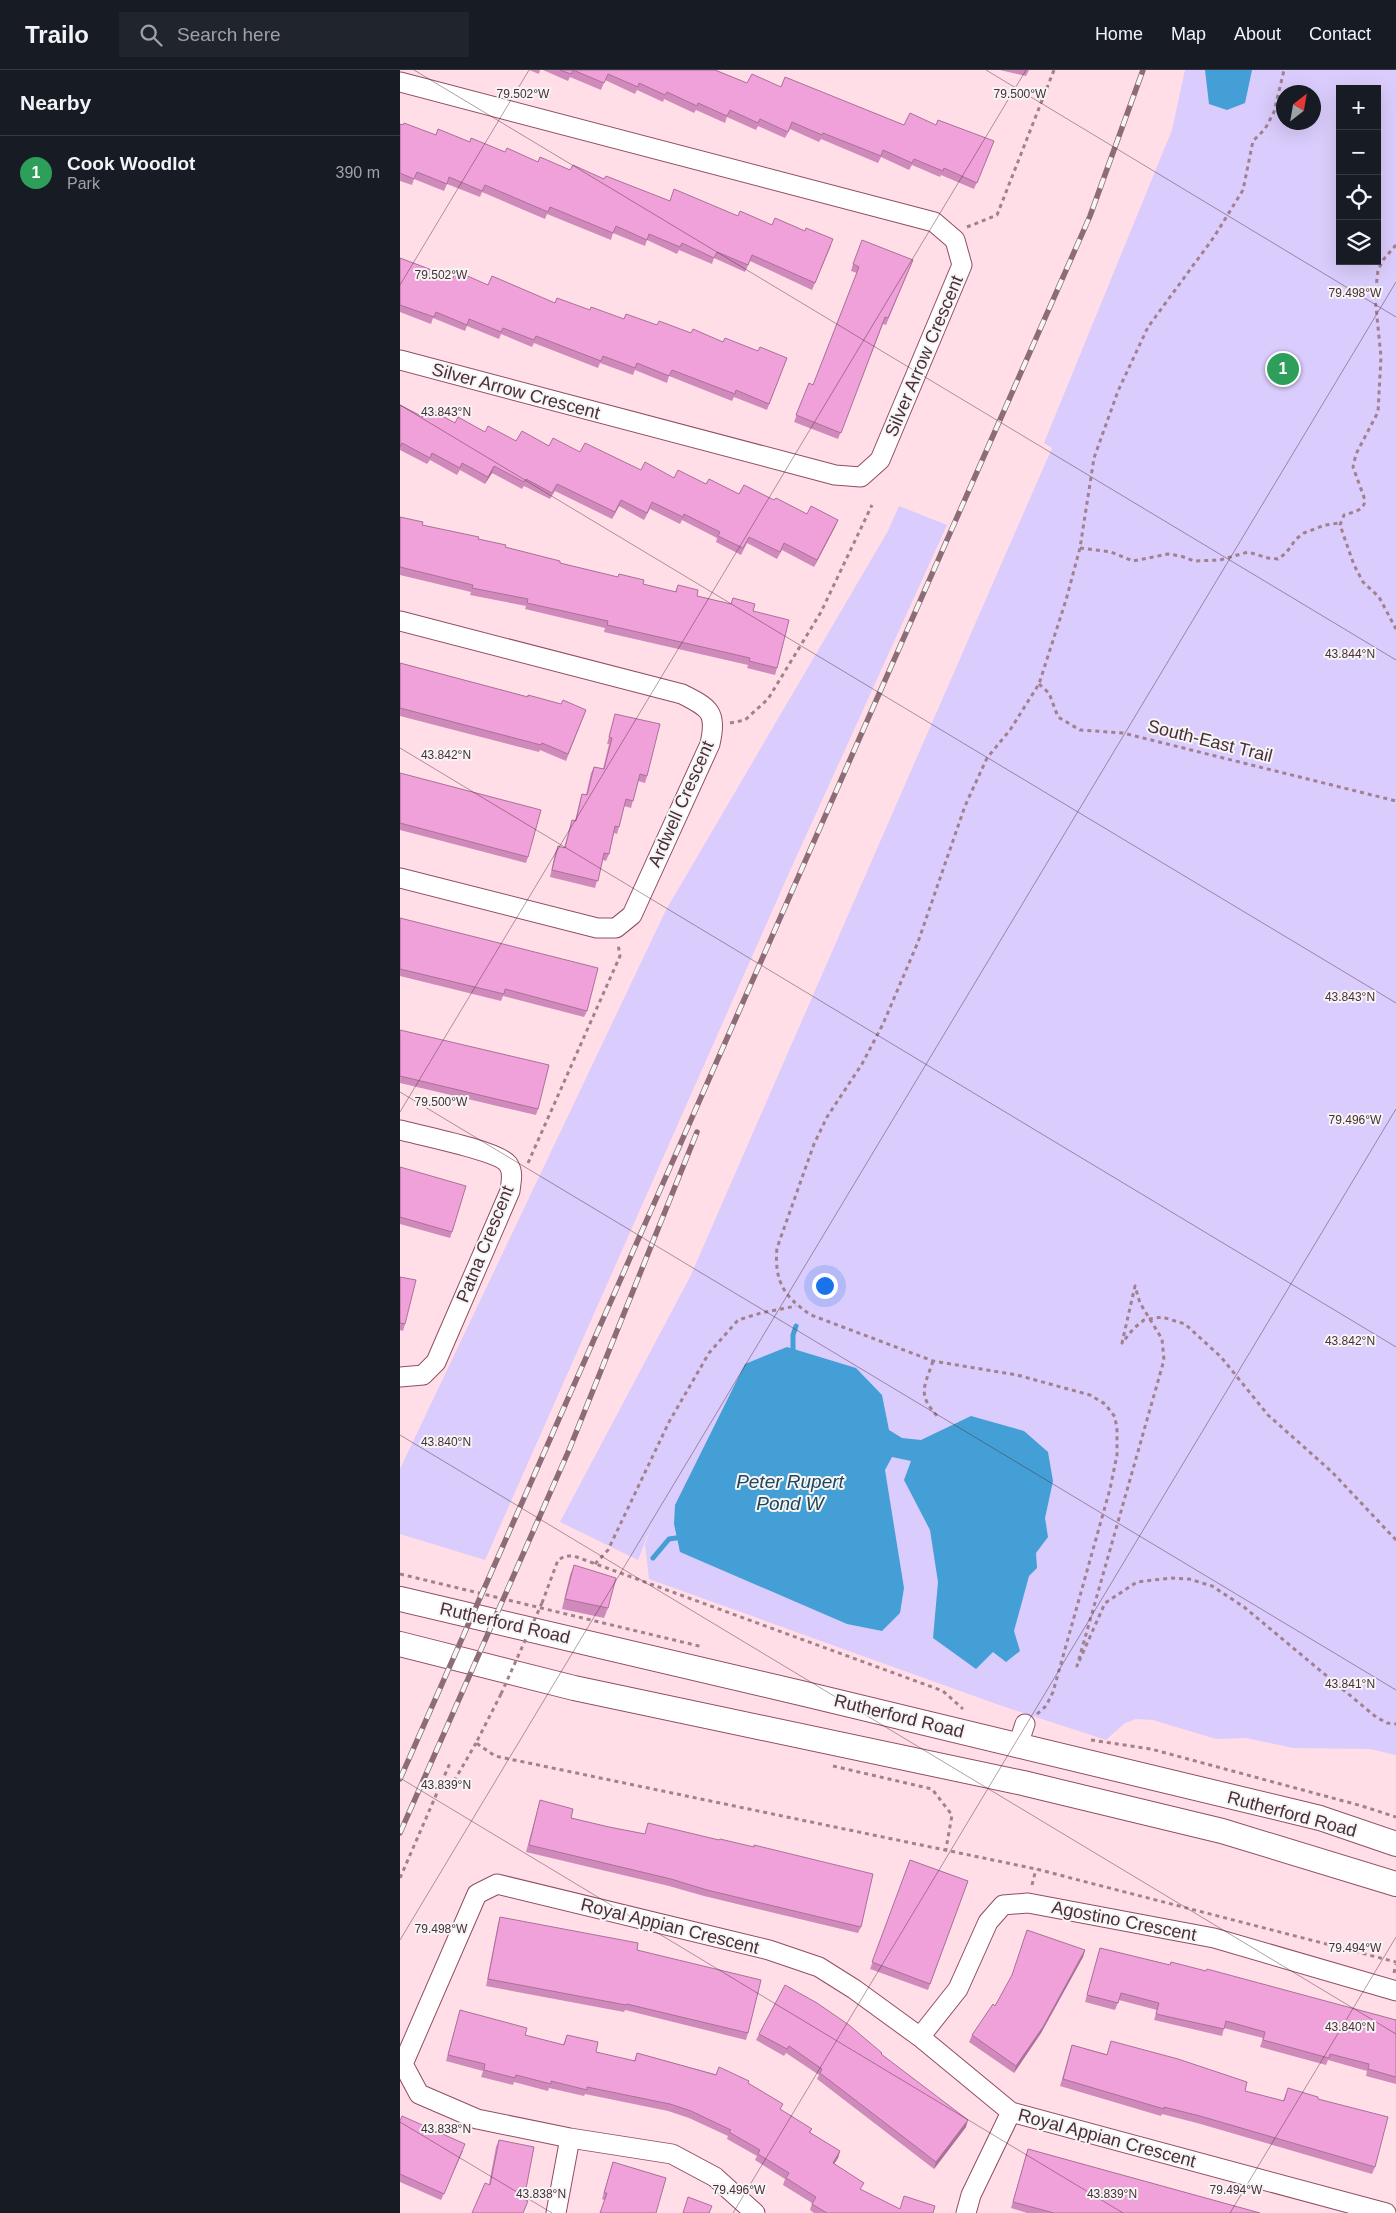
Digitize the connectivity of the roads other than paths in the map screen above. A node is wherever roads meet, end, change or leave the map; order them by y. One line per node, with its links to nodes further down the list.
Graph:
1 (400, 82): 2 (street, Silver Arrow Crescent)
2 (400, 360)
3 (400, 621): 4 (street, Ardwell Crescent)
4 (400, 878)
5 (400, 1130): 6 (street, Patna Crescent)
6 (400, 1378)
7 (400, 1599): 9 (main road, Rutherford Road)
8 (400, 1644): 10 (main road, Rutherford Road)
9 (1396, 1844)
10 (1396, 1884)
11 (1396, 1991): 12 (street, Agostino Crescent)
12 (920, 2038): 13 (street, Royal Appian Crescent); 14 (street, Royal Appian Crescent)
13 (1011, 2112): 17 (street); 18 (street, Royal Appian Crescent)
14 (570, 2138): 15 (street); 16 (street, Royal Appian Crescent)
15 (556, 2213)
16 (755, 2213)
17 (966, 2213)
18 (1386, 2213)

